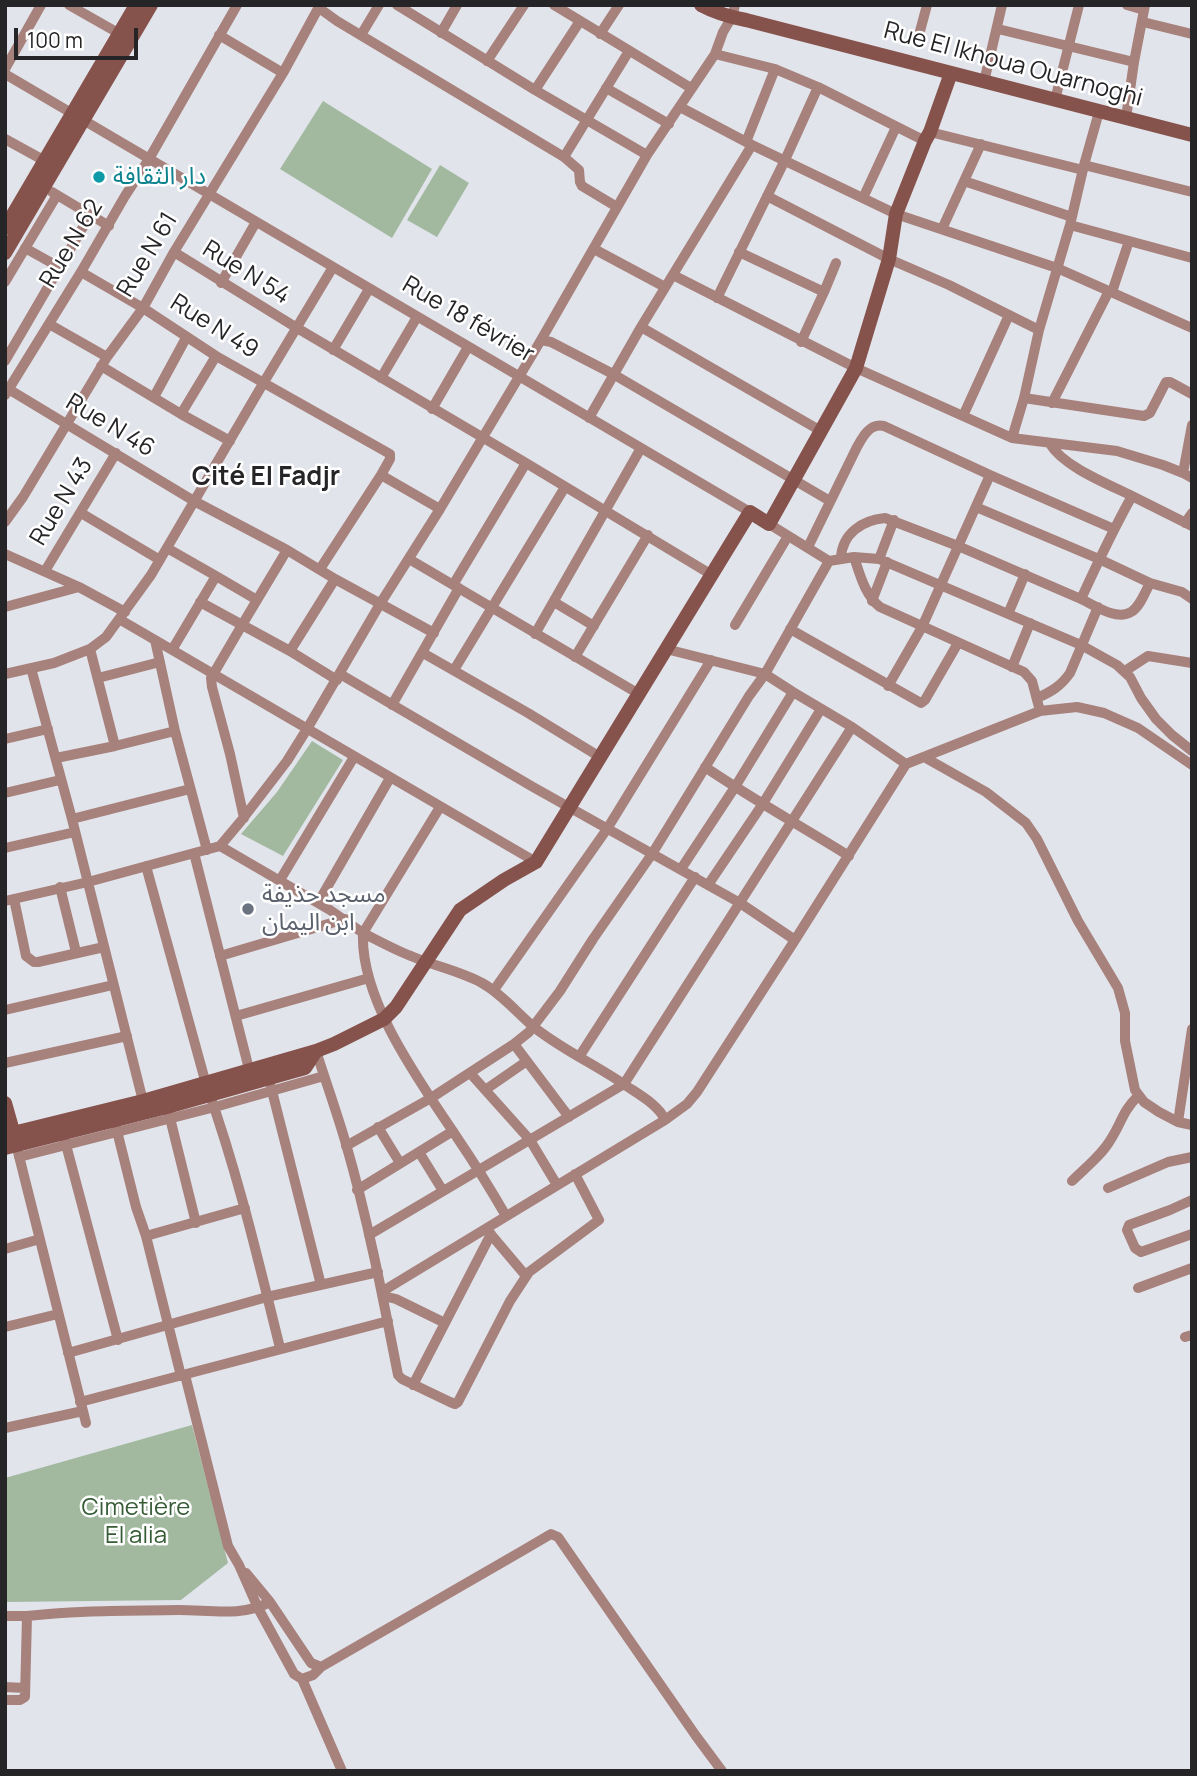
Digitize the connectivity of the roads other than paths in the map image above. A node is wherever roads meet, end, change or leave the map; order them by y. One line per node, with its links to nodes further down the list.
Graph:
1 (41, 5): 36 (street)
2 (69, 5): 24 (street)
3 (136, 5): 24 (street)
4 (151, 5): 47 (street)
5 (237, 5): 28 (street, Rue N 62)
6 (379, 5): 25 (street)
7 (397, 5): 23 (street)
8 (457, 5): 23 (street)
9 (524, 5): 33 (street)
10 (554, 5): 20 (street)
11 (619, 5): 26 (street)
12 (702, 5): 19 (street, Rue EI Ikhoua Ouarnoghi)
13 (927, 5): 29 (street)
14 (1002, 5): 22 (street)
15 (1079, 5): 30 (street)
16 (1127, 5): 18 (street)
17 (320, 6): 25 (street); 37 (street, Rue N 61)
18 (1145, 8): 21 (street)
19 (734, 11): 32 (street); 38 (street, Rue EI Ikhoua Ouarnoghi)
20 (580, 21): 26 (street); 43 (street)
21 (1143, 22): 27 (street); 34 (street)
22 (998, 29): 30 (street); 39 (street)
23 (441, 33): 33 (street)
24 (120, 34): 47 (street)
25 (362, 34): 58 (street)
26 (600, 34): 31 (street)
27 (1192, 34)
28 (219, 35): 37 (street); 59 (street, Rue N 62)
29 (919, 35)
30 (1069, 46): 34 (street); 44 (street)
31 (629, 51): 41 (street); 42 (street)
32 (715, 54): 35 (street); 42 (street)
33 (487, 61): 43 (street)
34 (1134, 62): 48 (street)
35 (775, 69): 40 (street); 55 (street)
36 (5, 71): 47 (street, Rue 18 février)
37 (283, 73): 67 (street, Rue N 61)
38 (951, 73): 39 (street, Rue EI Ikhoua Ouarnoghi); 53 (street)
39 (984, 82): 44 (street, Rue EI Ikhoua Ouarnoghi)
40 (818, 87): 51 (street); 60 (street)
41 (606, 88): 49 (street); 50 (street)
42 (691, 88): 45 (street)
43 (535, 90): 49 (street)
44 (1055, 100): 46 (street, Rue EI Ikhoua Ouarnoghi)
45 (680, 107): 50 (street); 55 (street)
46 (1099, 112): 48 (street, Rue EI Ikhoua Ouarnoghi); 62 (street)
47 (77, 117): 59 (street, Rue 18 février); 61 (street); 64 (street)
48 (1126, 118): 52 (street, Rue EI Ikhoua Ouarnoghi)
49 (587, 120): 57 (street); 58 (street)
50 (669, 124): 57 (street)
51 (896, 127): 53 (street); 69 (street)
52 (1192, 135)
53 (927, 136): 56 (street); 71 (street)
54 (5, 139): 61 (street)
55 (749, 144): 60 (street); 91 (street)
56 (981, 144): 62 (street); 63 (street)
57 (647, 155): 70 (street)
58 (564, 157): 70 (street)
59 (149, 159): 67 (street, Rue 18 février); 75 (street, Rue N 62)
60 (785, 160): 68 (street); 69 (street)
61 (45, 161): 76 (street)
62 (1084, 167): 65 (street); 73 (street)
63 (964, 181): 73 (street); 77 (street)
64 (44, 187): 66 (street); 81 (street)
65 (1192, 192)
66 (57, 195): 72 (street); 79 (street)
67 (209, 195): 74 (street, Rue 18 février); 82 (street, Rue N 61)
68 (767, 197): 83 (street); 85 (street)
69 (863, 198): 71 (street)
70 (617, 207): 80 (street)
71 (896, 214): 77 (street); 85 (street)
72 (90, 215): 75 (street); 87 (street)
73 (1071, 221): 78 (street); 89 (street)
74 (256, 222): 88 (street, Rue 18 février); 93 (street)
75 (109, 226): 90 (street, Rue N 62)
76 (6, 227)
77 (942, 229): 89 (street)
78 (1129, 241): 84 (street); 97 (street)
79 (25, 248): 87 (street); 92 (street)
80 (594, 248): 94 (street); 108 (street)
81 (5, 253)
82 (174, 253): 93 (street, Rue N 54); 99 (street, Rue N 61)
83 (739, 253): 96 (street); 98 (street)
84 (1192, 258)
85 (889, 259): 100 (street); 115 (street)
86 (836, 262): 96 (street)
87 (59, 267): 113 (street)
88 (333, 267): 95 (street, Rue 18 février); 104 (street)
89 (1057, 268): 97 (street); 106 (street)
90 (81, 272): 99 (street, Rue N 49); 102 (street, Rue N 62)
91 (673, 275): 94 (street); 98 (street)
92 (5, 282)
93 (221, 283): 104 (street, Rue N 54)
94 (665, 287): 103 (street)
95 (369, 289): 101 (street, Rue 18 février); 111 (street)
96 (824, 292): 109 (street)
97 (1110, 292): 105 (street); 124 (street)
98 (717, 298): 109 (street)
99 (143, 308): 107 (street, Rue N 49); 114 (street, Rue N 61)
100 (1009, 315): 106 (street); 127 (street)
101 (417, 317): 110 (street, Rue 18 février); 118 (street)
102 (49, 324): 114 (street); 120 (street, Rue N 62)
103 (641, 327): 116 (street); 131 (street)
104 (297, 328): 111 (street, Rue N 54); 119 (street)
105 (1192, 328)
106 (1039, 330): 123 (street)
107 (187, 338): 112 (street, Rue N 49); 122 (street)
108 (541, 340): 116 (street); 117 (street)
109 (801, 342): 115 (street)
110 (468, 347): 117 (street, Rue 18 février); 125 (street)
111 (333, 350): 118 (street, Rue N 54)
112 (216, 356): 119 (street, Rue N 49); 126 (street)
113 (5, 361)
114 (104, 361): 122 (street); 129 (street, Rue N 61)
115 (856, 368): 127 (street); 131 (street)
116 (613, 374): 128 (street); 142 (street)
117 (519, 377): 128 (street, Rue 18 février); 132 (street)
118 (381, 379): 125 (street, Rue N 54)
119 (264, 382): 134 (street); 139 (street, Rue N 49)
120 (6, 390): 129 (street, Rue N 46)
121 (1192, 394): 124 (street)
122 (154, 397): 126 (street)
123 (1024, 398): 124 (street); 133 (street)
124 (1052, 403)
125 (432, 409): 132 (street, Rue N 54)
126 (181, 414): 134 (street)
127 (963, 416): 133 (street)
128 (589, 418): 136 (street, Rue 18 février)
129 (67, 424): 137 (street, Rue N 46); 153 (street, Rue N 61)
130 (1192, 425): 141 (street)
131 (821, 431): 142 (street)
132 (482, 438): 138 (street, Rue N 54); 148 (street)
133 (1012, 438): 135 (street)
134 (230, 441): 145 (street)
135 (1050, 444): 141 (street); 144 (street)
136 (641, 448): 149 (street); 150 (street, Rue 18 février)
137 (116, 453): 145 (street, Rue N 46); 151 (street, Rue N 43)
138 (526, 463): 143 (street, Rue N 54); 181 (street)
139 (381, 475): 148 (street); 172 (street)
140 (990, 475): 146 (street); 147 (street); 157 (street)
141 (1187, 475)
142 (794, 480): 146 (street); 155 (street)
143 (565, 486): 149 (street, Rue N 54); 191 (street)
144 (1132, 496): 156 (street); 157 (street)
145 (194, 500): 162 (street); 163 (street, Rue N 46)
146 (831, 501): 161 (street)
147 (976, 507): 160 (street); 168 (street)
148 (440, 509): 167 (street)
149 (606, 511): 158 (street, Rue N 54); 187 (street)
150 (750, 512): 155 (street, Rue 18 février); 175 (street)
151 (81, 513): 169 (street); 173 (street, Rue N 43)
152 (1192, 513): 156 (street)
153 (6, 520)
154 (894, 520): 160 (street); 166 (street); 170 (street)
155 (769, 524): 159 (street, Rue 18 février)
156 (1189, 525)
157 (1114, 529): 168 (street)
158 (648, 536): 175 (street, Rue N 54); 197 (street)
159 (788, 536): 161 (street, Rue 18 février); 196 (street)
160 (958, 546): 174 (street); 179 (street)
161 (808, 547): 171 (street, Rue 18 février)
162 (167, 548): 169 (street); 176 (street)
163 (288, 550): 172 (street, Rue N 46); 184 (street)
164 (5, 554): 173 (street)
165 (854, 557): 166 (street); 170 (street); 185 (street)
166 (841, 558): 171 (street)
167 (409, 559): 181 (street); 188 (street)
168 (1099, 559): 178 (street); 182 (street)
169 (160, 560): 193 (street)
170 (883, 560): 179 (street); 185 (street)
171 (829, 561): 199 (street)
172 (320, 569): 177 (street, Rue N 46)
173 (45, 571): 180 (street)
174 (1025, 574): 182 (street); 192 (street)
175 (712, 575): 206 (street)
176 (216, 576): 184 (street); 186 (street)
177 (335, 579): 188 (street, Rue N 46); 208 (street)
178 (1150, 583): 183 (street); 190 (street)
179 (940, 585): 192 (street); 198 (street)
180 (79, 587): 189 (street); 193 (street)
181 (456, 587): 191 (street); 200 (street)
182 (1081, 599): 190 (street)
183 (1192, 599)
184 (257, 600): 195 (street)
185 (872, 601): 198 (street)
186 (200, 602): 195 (street); 207 (street)
187 (554, 602): 197 (street); 201 (street)
188 (380, 604): 200 (street, Rue N 46); 221 (street)
189 (5, 607)
190 (1098, 607): 204 (street)
191 (492, 608): 201 (street); 216 (street)
192 (1007, 614): 194 (street)
193 (122, 615): 202 (street); 205 (street)
194 (1030, 623): 204 (street); 214 (street)
195 (242, 625): 208 (street); 218 (street)
196 (734, 625)
197 (594, 626): 210 (street)
198 (922, 627): 203 (street); 223 (street)
199 (790, 629): 220 (street); 223 (street)
200 (434, 633): 209 (street)
201 (535, 634): 210 (street)
202 (155, 640): 207 (street); 212 (street)
203 (958, 643): 214 (street); 223 (street)
204 (1082, 645): 217 (street); 226 (street)
205 (90, 649): 215 (street); 222 (street)
206 (666, 649): 211 (street); 225 (street)
207 (172, 650): 218 (street)
208 (290, 651): 221 (street)
209 (423, 653): 216 (street); 227 (street)
210 (575, 657): 225 (street)
211 (711, 660): 220 (street); 255 (street)
212 (160, 662): 222 (street); 233 (street)
213 (1192, 663): 217 (street)
214 (1012, 667): 226 (street)
215 (31, 668): 219 (street); 231 (street)
216 (454, 670): 238 (street)
217 (1125, 671): 236 (street)
218 (214, 673): 232 (street); 253 (street)
219 (5, 674)
220 (765, 674): 224 (street); 243 (street)
221 (338, 677): 227 (street); 232 (street)
222 (98, 678): 235 (street)
223 (888, 686)
224 (793, 692): 228 (street); 246 (street)
225 (639, 694): 238 (street)
226 (1037, 698): 229 (street)
227 (392, 705): 251 (street)
228 (821, 709): 230 (street); 249 (street)
229 (1040, 710): 239 (street); 242 (street)
230 (852, 727): 241 (street); 254 (street)
231 (48, 729): 234 (street); 240 (street)
232 (307, 729): 237 (street); 253 (street)
233 (175, 731): 235 (street); 247 (street)
234 (5, 739)
235 (115, 746): 240 (street)
236 (1192, 751)
237 (354, 757): 244 (street); 267 (street)
238 (600, 757): 251 (street)
239 (924, 757): 241 (street); 302 (street)
240 (56, 758): 245 (street)
241 (906, 764): 262 (street)
242 (1192, 765)
243 (705, 767): 246 (street); 261 (street)
244 (390, 778): 250 (street); 273 (street)
245 (60, 780): 248 (street); 252 (street)
246 (735, 787): 249 (street); 265 (street)
247 (190, 789): 252 (street); 259 (street)
248 (5, 793)
249 (762, 805): 254 (street); 269 (street)
250 (440, 807): 263 (street); 275 (street)
251 (569, 807): 255 (street); 263 (street)
252 (72, 818): 256 (street)
253 (244, 818): 257 (street)
254 (792, 821): 262 (street); 272 (street)
255 (607, 828): 261 (street); 283 (street)
256 (75, 832): 258 (street); 268 (street)
257 (220, 845): 259 (street); 267 (street)
258 (5, 848)
259 (207, 850): 260 (street)
260 (194, 853): 264 (street); 279 (street)
261 (652, 855): 265 (street); 287 (street)
262 (849, 856): 276 (street)
263 (536, 862): 280 (street)
264 (146, 866): 268 (street); 301 (street)
265 (681, 869): 266 (street)
266 (695, 877): 269 (street); 292 (street)
267 (280, 880): 273 (street)
268 (88, 882): 270 (street); 277 (street)
269 (708, 886): 272 (street)
270 (60, 887): 271 (street); 278 (street)
271 (10, 900): 278 (street)
272 (740, 903): 276 (street); 299 (street)
273 (318, 904): 274 (street)
274 (345, 919): 275 (street); 279 (street)
275 (363, 933): 280 (street); 281 (street)
276 (795, 940): 308 (street)
277 (103, 947): 278 (street); 282 (street)
278 (76, 952)
279 (220, 956): 285 (street)
280 (426, 962): 283 (street); 286 (street)
281 (369, 978): 285 (street); 286 (street)
282 (113, 985): 284 (street); 289 (street)
283 (494, 990): 287 (street)
284 (5, 1010)
285 (236, 1016): 297 (street)
286 (384, 1020): 291 (street); 303 (street)
287 (534, 1027): 290 (street); 292 (street)
288 (1192, 1029): 309 (street)
289 (127, 1036): 294 (street); 305 (street)
290 (514, 1044): 293 (street); 295 (street)
291 (316, 1051): 296 (street); 298 (street)
292 (579, 1057): 299 (street)
293 (527, 1061): 300 (street); 307 (street)
294 (5, 1063)
295 (470, 1073): 300 (street); 303 (street)
296 (324, 1076): 298 (street); 317 (street)
297 (251, 1077): 298 (street); 301 (street)
298 (269, 1079): 301 (street); 341 (street)
299 (624, 1084): 307 (street); 308 (street)
300 (485, 1090): 315 (street)
301 (210, 1095): 305 (street); 306 (street); 329 (street)
302 (1139, 1096): 309 (street); 323 (street)
303 (430, 1098): 312 (street); 313 (street)
304 (5, 1103): 316 (street)
305 (145, 1106): 306 (street); 311 (street); 316 (street)
306 (169, 1112): 311 (street); 331 (street)
307 (569, 1116): 315 (street)
308 (665, 1120): 322 (street)
309 (1178, 1122): 310 (street)
310 (1192, 1125)
311 (116, 1126): 314 (street); 335 (street)
312 (378, 1127): 317 (street); 320 (street)
313 (453, 1131): 318 (street); 321 (street)
314 (65, 1140): 316 (street); 350 (street)
315 (530, 1140): 321 (street); 324 (street)
316 (12, 1144): 336 (street)
317 (346, 1146): 326 (street)
318 (419, 1152): 320 (street); 327 (street)
319 (1192, 1157): 325 (street)
320 (400, 1163): 326 (street)
321 (479, 1170): 327 (street); 330 (street)
322 (575, 1174): 324 (street); 340 (street)
323 (1072, 1181)
324 (557, 1185): 330 (street)
325 (1108, 1188)
326 (358, 1190): 334 (street)
327 (443, 1191): 334 (street)
328 (1192, 1200): 333 (street)
329 (245, 1208): 331 (street); 344 (street)
330 (506, 1216): 332 (street)
331 (196, 1223): 335 (street)
332 (488, 1231): 340 (street); 343 (street); 347 (street)
333 (1192, 1234)
334 (369, 1235): 339 (street)
335 (146, 1236): 349 (street)
336 (40, 1239): 337 (street); 345 (street)
337 (5, 1248)
338 (1192, 1268): 342 (street)
339 (378, 1272): 341 (street); 343 (street)
340 (526, 1276): 354 (street)
341 (321, 1285): 344 (street)
342 (1138, 1289)
343 (383, 1293): 346 (street); 347 (street)
344 (267, 1297): 349 (street); 351 (street)
345 (58, 1314): 348 (street); 352 (street)
346 (388, 1321): 351 (street); 354 (street)
347 (445, 1323): 354 (street)
348 (6, 1324)
349 (168, 1325): 350 (street); 353 (street)
350 (118, 1340): 352 (street)
351 (280, 1348): 353 (street)
352 (68, 1353): 355 (street)
353 (183, 1376): 355 (street); 358 (street)
354 (413, 1385)
355 (82, 1407): 356 (street); 357 (street)
356 (86, 1423)
357 (5, 1429)
358 (239, 1565): 359 (street); 360 (street)
359 (270, 1602): 360 (street); 363 (street)
360 (258, 1608): 362 (street); 364 (street)
361 (5, 1616): 362 (street)
362 (27, 1616): 366 (street)
363 (321, 1667): 364 (street); 369 (street)
364 (302, 1679): 368 (street)
365 (5, 1687): 366 (street)
366 (25, 1688): 367 (street)
367 (5, 1700)
368 (342, 1771)
369 (722, 1771)

